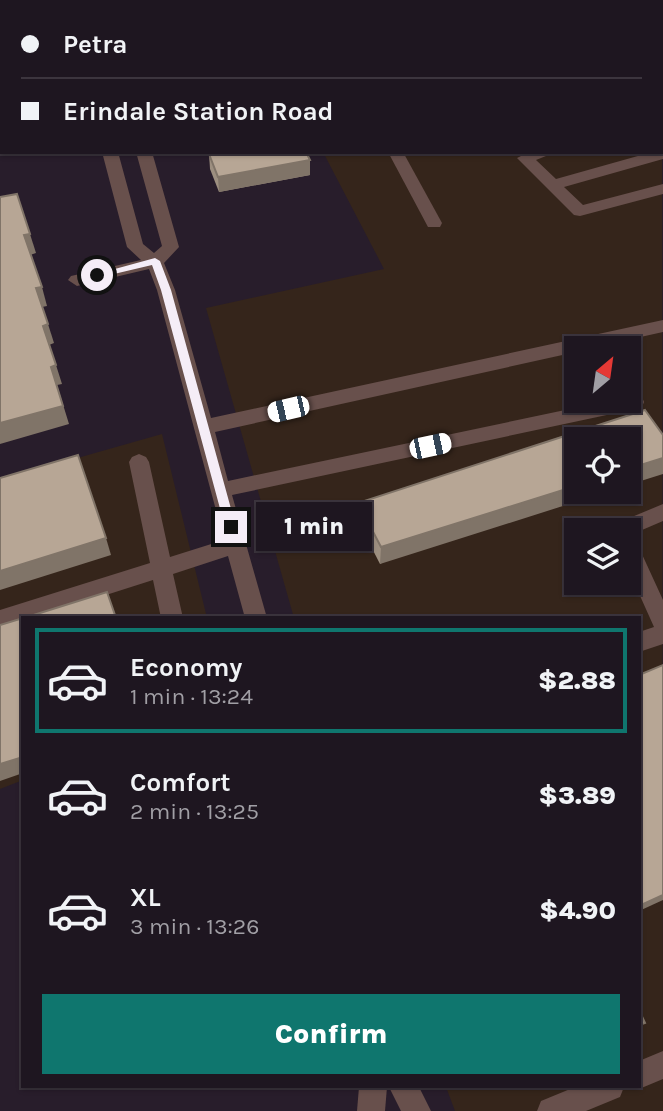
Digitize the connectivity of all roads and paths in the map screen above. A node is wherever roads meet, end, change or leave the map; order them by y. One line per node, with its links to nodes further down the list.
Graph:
1 (111, 154): 9 (street)
2 (145, 154): 9 (street)
3 (396, 154): 8 (street)
4 (541, 154): 6 (street)
5 (663, 154): 6 (street)
6 (553, 184): 7 (street)
7 (663, 189)
8 (434, 223)
9 (155, 261): 10 (street); 13 (street)
10 (76, 280)
11 (663, 326): 13 (street)
12 (583, 413): 15 (street)
13 (204, 427): 15 (street)
14 (139, 462): 19 (street)
15 (221, 490): 18 (street)
16 (663, 512): 17 (street)
17 (641, 522)
18 (236, 545): 19 (street); 22 (street)
19 (161, 567): 21 (street); 23 (street)
20 (641, 574): 24 (street)
21 (172, 616)
22 (255, 616)
23 (0, 619)
24 (663, 624)
25 (663, 634): 26 (street)
26 (641, 641)
27 (663, 1065): 28 (street)
28 (641, 1074)
29 (373, 1088): 32 (street)
30 (404, 1088): 33 (street)
31 (608, 1088): 34 (street)
32 (371, 1111)
33 (417, 1111)
34 (551, 1111)

